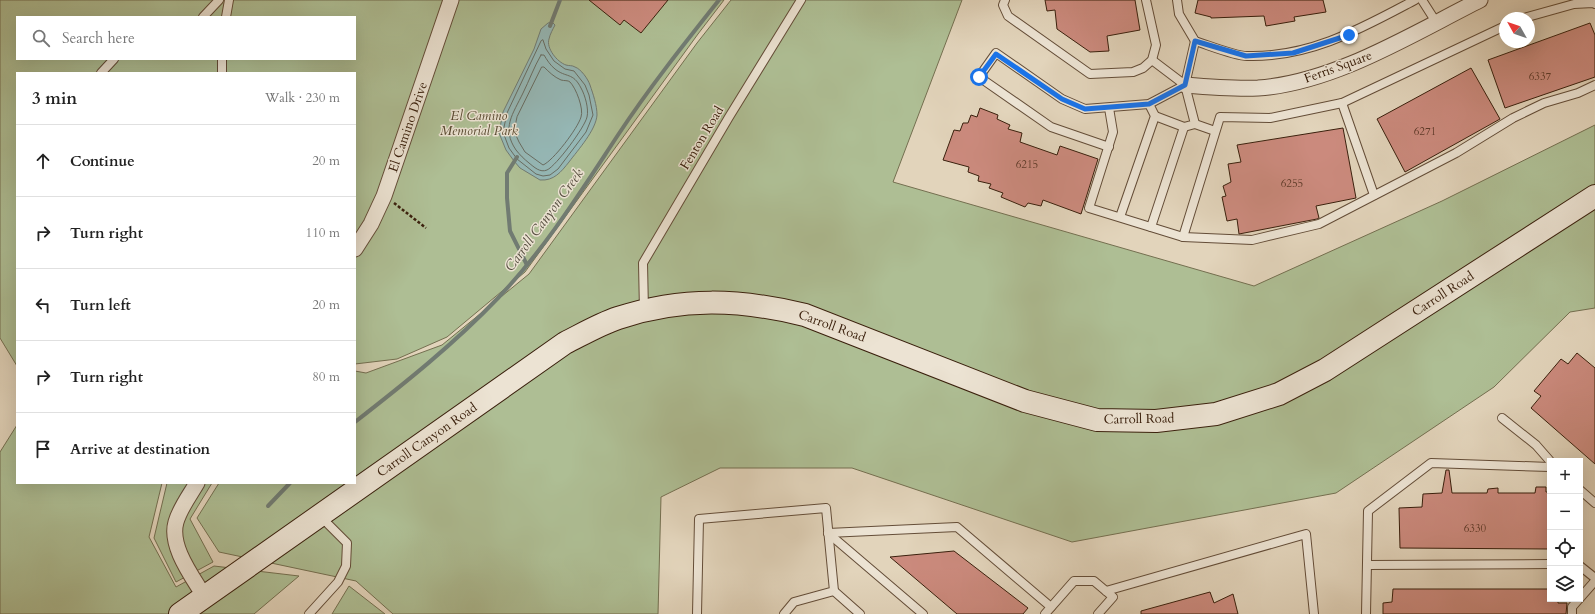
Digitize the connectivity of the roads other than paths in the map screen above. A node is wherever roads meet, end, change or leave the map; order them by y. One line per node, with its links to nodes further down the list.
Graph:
1 (219, 0): 13 (lane)
2 (229, 0): 14 (lane)
3 (451, 0): 38 (street, El Camino Drive)
4 (801, 0): 39 (lane, Fenton Road)
5 (1005, 0): 20 (lane)
6 (1146, 0): 20 (lane)
7 (1177, 0): 17 (lane)
8 (1415, 0): 17 (lane)
9 (1422, 0): 15 (lane)
10 (1480, 0): 15 (street, Ferris Square)
11 (1595, 4): 12 (lane)
12 (1535, 15)
13 (204, 16)
14 (226, 16)
15 (1436, 22): 23 (street, Ferris Square)
16 (1499, 29): 25 (lane)
17 (1195, 41): 23 (lane)
18 (113, 60): 21 (lane)
19 (222, 60): 22 (lane)
20 (1152, 60): 23 (lane)
21 (102, 72)
22 (222, 72)
23 (1185, 85): 26 (lane); 29 (lane)
24 (1595, 85): 33 (lane)
25 (1342, 103): 31 (lane); 33 (lane)
26 (1149, 104): 27 (lane); 28 (lane)
27 (1109, 108): 32 (lane); 32 (lane)
28 (1155, 116): 30 (lane); 35 (lane)
29 (1195, 124): 30 (lane); 31 (lane)
30 (1184, 127): 36 (lane)
31 (1215, 131): 37 (lane)
32 (1109, 147): 35 (lane)
33 (1374, 195): 37 (lane)
34 (1595, 196): 39 (main road, Carroll Road)
35 (1120, 217): 36 (lane)
36 (1151, 227): 37 (lane)
37 (1183, 237)
38 (356, 247)
39 (644, 303): 46 (main road, Carroll Canyon Road)
40 (1502, 418): 41 (lane)
41 (1547, 458)
42 (1547, 467): 49 (lane)
43 (196, 484): 56 (street)
44 (1583, 493): 45 (lane)
45 (1595, 503)
46 (320, 516): 56 (main road, Carroll Canyon Road); 60 (lane)
47 (828, 533): 53 (lane); 58 (lane); 61 (lane); 64 (lane)
48 (1547, 564): 49 (lane)
49 (1367, 565): 68 (lane)
50 (1583, 568): 51 (lane)
51 (1595, 578)
52 (1595, 581): 55 (lane)
53 (834, 591): 62 (lane); 63 (lane)
54 (1106, 591): 58 (lane); 66 (lane); 67 (lane)
55 (1583, 595)
56 (204, 596): 59 (main road, Carroll Canyon Road)
57 (1577, 602): 69 (lane)
58 (1051, 607): 65 (lane)
59 (180, 614)
60 (308, 614)
61 (697, 614)
62 (784, 614)
63 (860, 614)
64 (922, 614)
65 (1045, 614)
66 (1098, 614)
67 (1314, 614)
68 (1366, 614)
69 (1572, 614)

